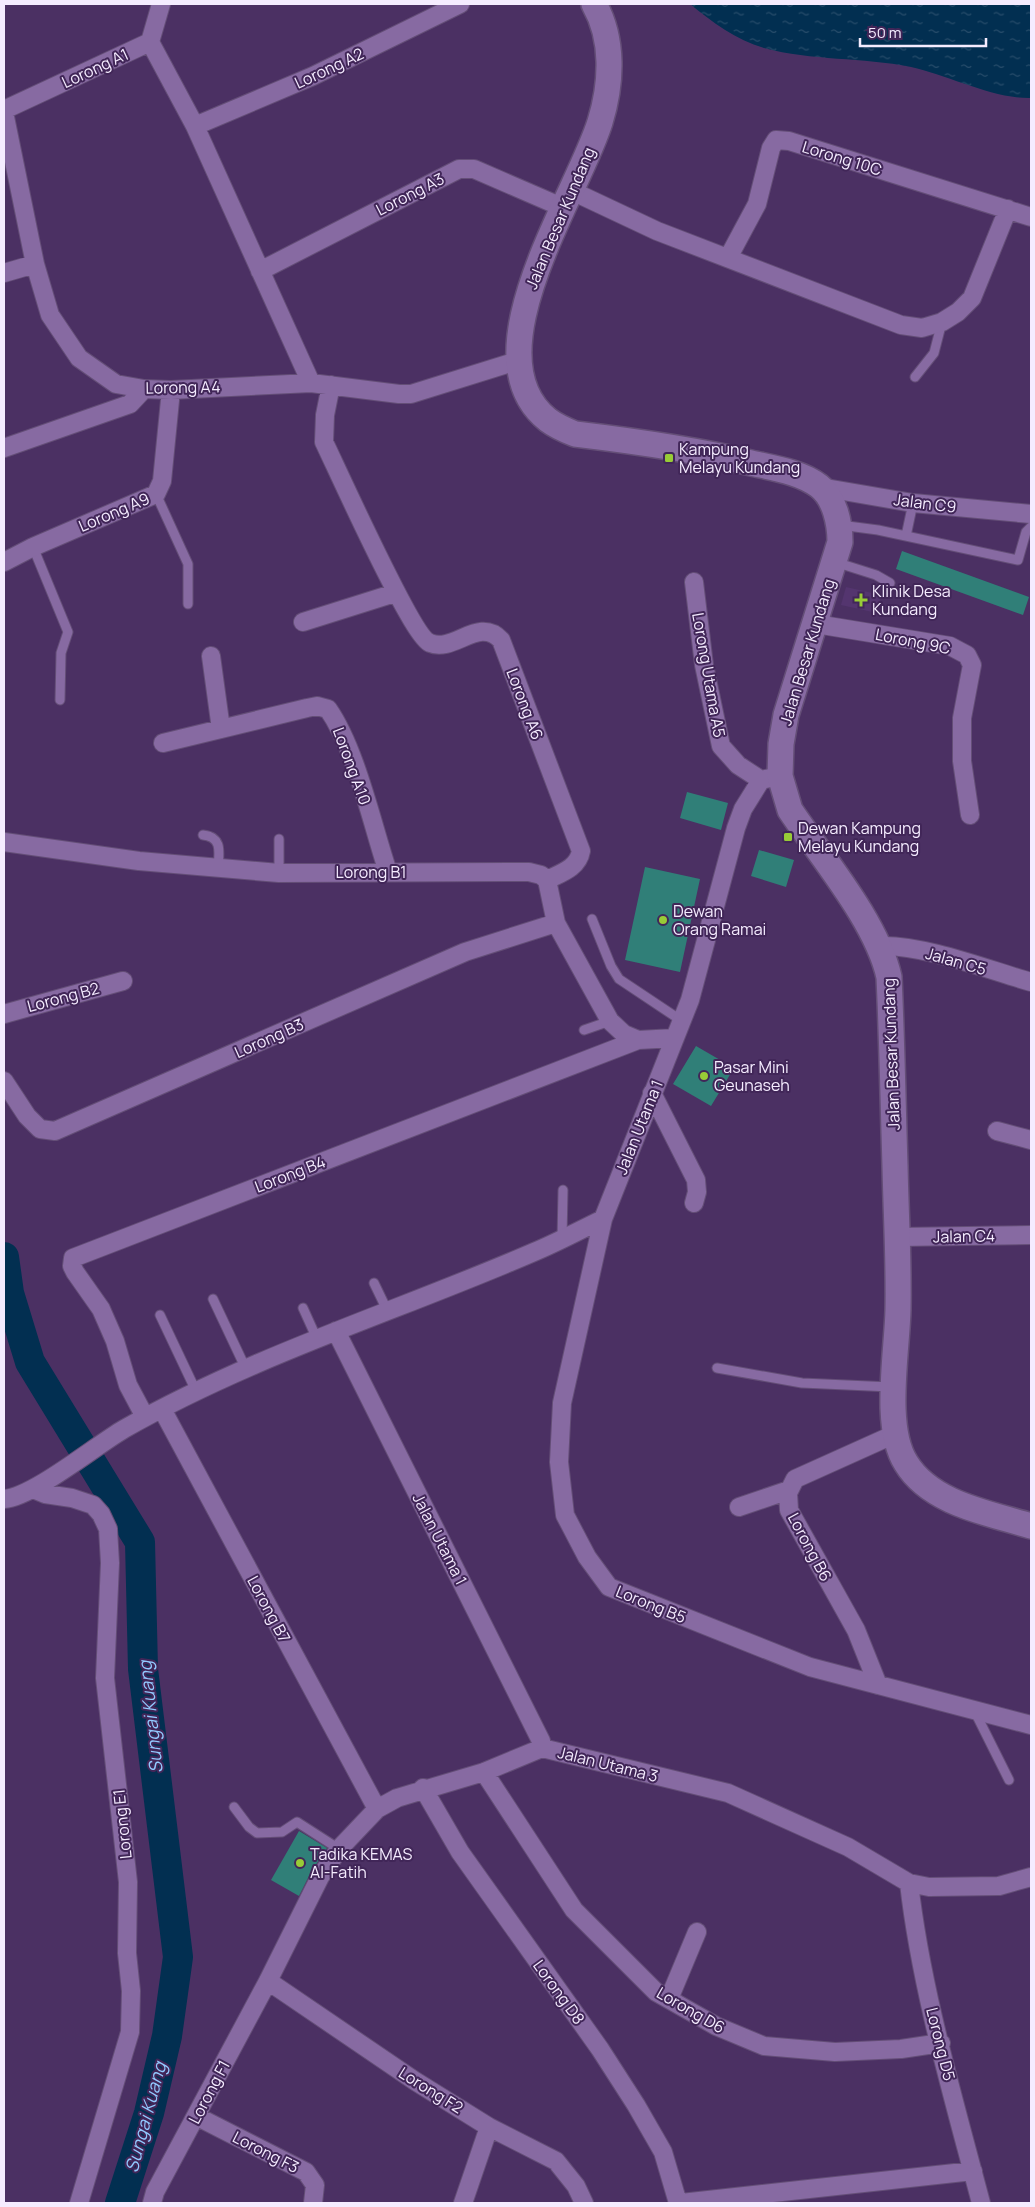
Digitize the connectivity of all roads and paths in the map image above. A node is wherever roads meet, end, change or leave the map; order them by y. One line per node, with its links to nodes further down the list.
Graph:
1 (162, 4): 4 (street)
2 (460, 4): 6 (street, Lorong A2)
3 (594, 4): 7 (main road, Jalan Besar Kundang)
4 (150, 42): 5 (street, Lorong A1); 6 (street)
5 (4, 111): 11 (street, Lorong A4)
6 (195, 126): 12 (street)
7 (568, 199): 10 (street, Lorong A3); 12 (street, Lorong A3); 15 (main road, Jalan Besar Kundang)
8 (1008, 209): 9 (street, Lorong 10C); 10 (street, Lorong 10C); 14 (street)
9 (1031, 218)
10 (728, 258): 14 (street, Lorong A3)
11 (35, 264): 13 (street); 19 (street, Lorong A4)
12 (260, 270): 17 (street)
13 (4, 273)
14 (942, 322): 16 (lane)
15 (520, 360): 18 (street, Lorong A4); 22 (main road, Jalan Besar Kundang)
16 (915, 378)
17 (311, 382): 18 (street, Lorong A4); 20 (street, Lorong A4)
18 (331, 386): 34 (street, Lorong A6)
19 (144, 389): 20 (street, Lorong A4); 21 (street)
20 (171, 390): 23 (street, Lorong A9)
21 (4, 448)
22 (820, 487): 24 (street, Jalan C9); 26 (main road, Jalan Besar Kundang)
23 (156, 494): 29 (street, Lorong A9); 35 (lane)
24 (913, 503): 25 (street, Jalan C9); 28 (lane)
25 (1031, 514)
26 (840, 525): 28 (lane); 31 (main road, Jalan Besar Kundang)
27 (1031, 527): 28 (lane)
28 (906, 536)
29 (33, 547): 30 (street, Lorong A9); 39 (lane)
30 (4, 562)
31 (835, 562): 33 (lane); 37 (main road, Jalan Besar Kundang)
32 (694, 582): 42 (street, Lorong Utama A5)
33 (890, 583)
34 (395, 593): 36 (street); 50 (street, Lorong A6)
35 (188, 604)
36 (302, 622)
37 (816, 624): 42 (main road, Jalan Besar Kundang); 43 (street, Lorong 9C)
38 (211, 656): 40 (street)
39 (60, 700)
40 (222, 729): 41 (street, Lorong A10); 48 (street, Lorong A10)
41 (163, 743)
42 (770, 778): 53 (main road, Jalan Besar Kundang); 58 (street, Jalan Utama 1)
43 (970, 814)
44 (203, 834): 47 (lane)
45 (279, 838): 49 (lane)
46 (4, 842): 47 (street, Lorong B1)
47 (218, 868): 49 (street, Lorong B1)
48 (388, 872): 49 (street, Lorong B1); 50 (street, Lorong B1)
49 (278, 873)
50 (547, 880): 52 (street)
51 (592, 919): 58 (lane)
52 (556, 923): 57 (street); 62 (street, Lorong B3)
53 (880, 946): 55 (street, Jalan C5); 70 (main road, Jalan Besar Kundang)
54 (123, 981): 56 (street, Lorong B2)
55 (1031, 982)
56 (4, 1014)
57 (610, 1021): 59 (lane); 61 (street)
58 (682, 1021): 60 (street, Jalan Utama 1)
59 (584, 1030)
60 (675, 1038): 61 (street, Lorong B4); 63 (street, Jalan Utama 1)
61 (638, 1040): 84 (street, Lorong B4)
62 (4, 1081)
63 (652, 1093): 67 (street); 68 (street, Jalan Utama 1)
64 (997, 1131): 65 (street)
65 (1031, 1140)
66 (563, 1190): 71 (lane)
67 (694, 1203)
68 (603, 1219): 71 (street); 91 (street, Lorong B5)
69 (1031, 1234): 70 (street, Jalan C4)
70 (897, 1237): 81 (main road, Jalan Besar Kundang)
71 (562, 1240): 75 (street)
72 (374, 1283): 75 (lane)
73 (213, 1300): 80 (lane)
74 (303, 1308): 78 (lane)
75 (387, 1310): 77 (street)
76 (160, 1315): 82 (lane)
77 (336, 1331): 78 (street); 94 (street, Jalan Utama 1)
78 (317, 1339): 80 (street)
79 (717, 1368): 81 (lane)
80 (246, 1369): 82 (street)
81 (893, 1388): 85 (main road, Jalan Besar Kundang)
82 (196, 1391): 83 (street)
83 (162, 1409): 84 (street); 99 (street, Lorong B7)
84 (145, 1417): 86 (street)
85 (895, 1434): 87 (street, Lorong B6); 90 (main road, Jalan Besar Kundang)
86 (33, 1489): 88 (street); 110 (street, Lorong E1)
87 (789, 1490): 89 (street); 91 (street, Lorong B6)
88 (4, 1499)
89 (739, 1507)
90 (1031, 1526)
91 (878, 1685): 92 (street, Lorong B5)
92 (975, 1712): 93 (street, Lorong B5); 96 (lane)
93 (1031, 1725)
94 (542, 1748): 95 (street, Jalan Utama 3); 102 (street, Jalan Utama 3)
95 (484, 1772): 97 (street, Jalan Utama 3); 105 (street, Lorong D6)
96 (1009, 1780)
97 (423, 1788): 99 (street, Jalan Utama 3); 115 (street, Lorong D8)
98 (234, 1807): 100 (lane)
99 (377, 1810): 100 (street, Jalan Utama 3)
100 (339, 1849): 104 (street, Jalan Utama 3)
101 (1031, 1877): 102 (street, Jalan Utama 3)
102 (909, 1883): 106 (street, Lorong D5)
103 (697, 1932): 105 (street)
104 (268, 1981): 107 (street, Lorong F1); 108 (street, Lorong F2)
105 (669, 1999): 106 (street, Lorong D6)
106 (941, 2043): 109 (street, Lorong D5)
107 (196, 2116): 111 (street, Lorong F1); 112 (street, Lorong F3)
108 (489, 2127): 113 (street); 114 (street, Lorong F2)
109 (973, 2172): 115 (street); 116 (street, Lorong D5)
110 (79, 2203)
111 (152, 2203)
112 (313, 2203)
113 (463, 2203)
114 (584, 2203)
115 (679, 2203)
116 (982, 2203)

